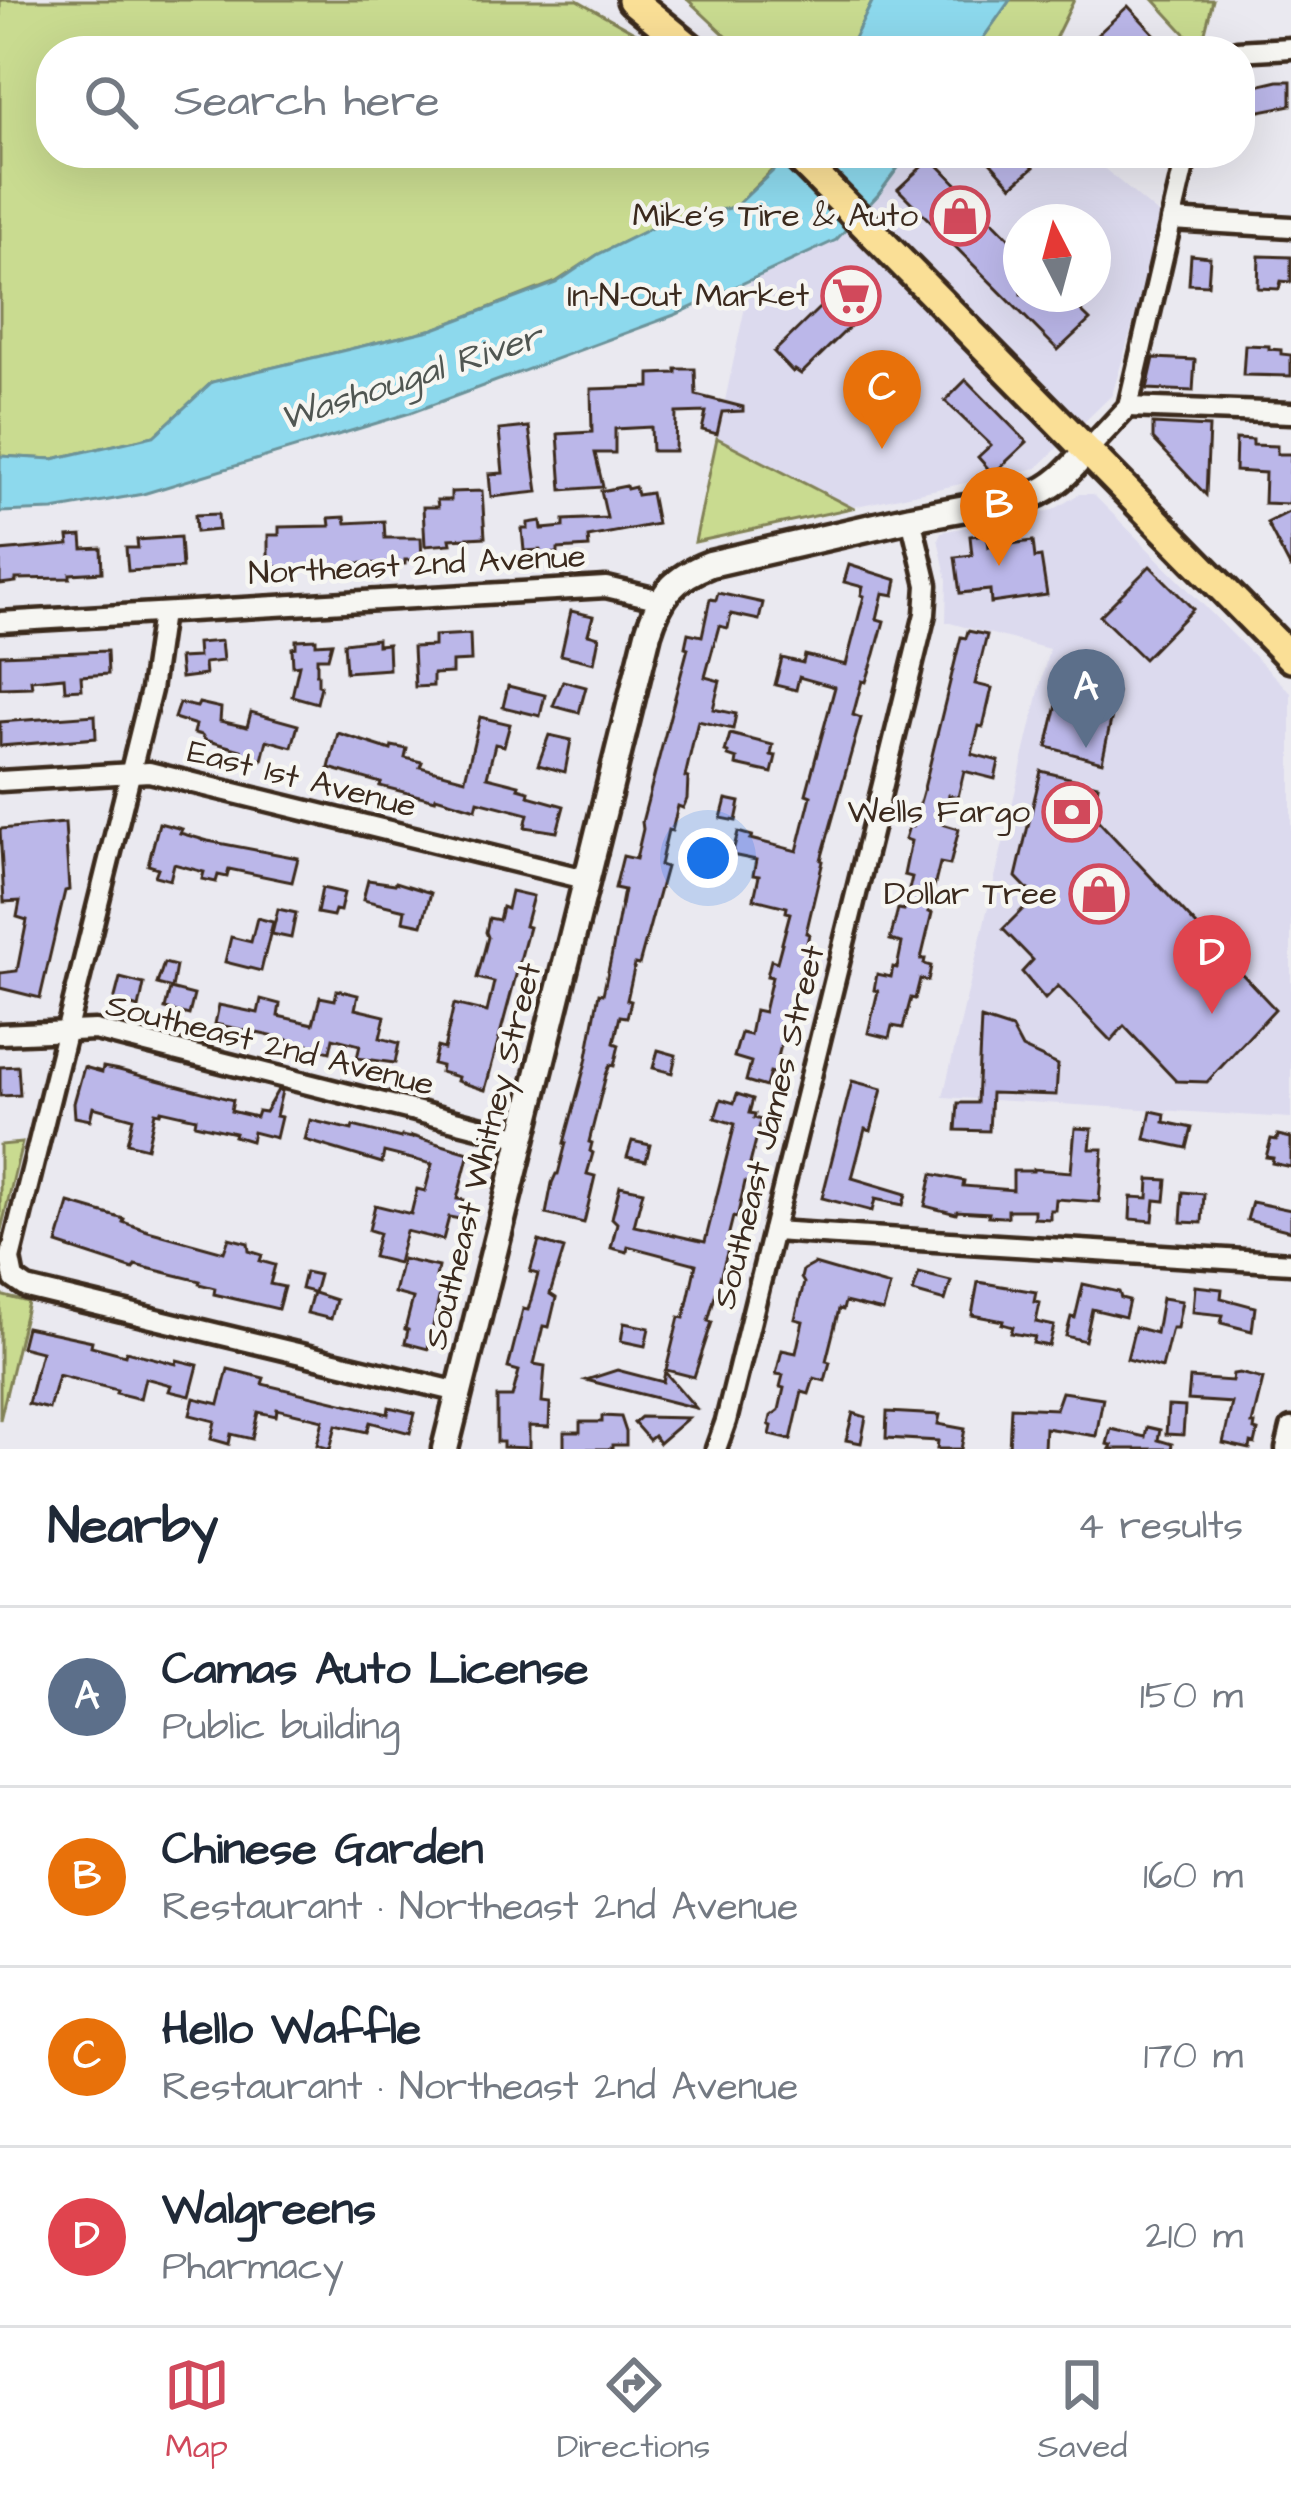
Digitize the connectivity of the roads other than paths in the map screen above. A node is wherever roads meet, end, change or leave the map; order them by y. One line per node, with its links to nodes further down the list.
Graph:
1 (632, 0): 2 (main road)
2 (676, 36)
3 (1291, 48): 4 (street)
4 (1255, 50)
5 (808, 168): 11 (main road)
6 (1183, 168): 7 (street)
7 (1171, 220): 8 (street); 9 (street)
8 (1291, 227)
9 (1128, 407): 10 (street); 11 (street)
10 (1291, 413)
11 (1087, 451): 12 (street); 16 (main road)
12 (911, 518): 13 (street); 23 (street, Southeast James Street)
13 (661, 600): 14 (street, Northeast 2nd Avenue); 19 (street, Southeast Whitney Street)
14 (162, 613): 15 (street, Northeast 2nd Avenue); 17 (street)
15 (0, 622)
16 (1291, 658)
17 (131, 772): 18 (street, East 1st Avenue); 19 (street, East 1st Avenue); 20 (street)
18 (0, 782)
19 (585, 879): 22 (street, Southeast Whitney Street)
20 (69, 1030): 21 (street, Southeast 2nd Avenue); 22 (street, Southeast 2nd Avenue); 25 (street)
21 (0, 1034)
22 (522, 1138): 25 (street, Southeast Whitney Street)
23 (773, 1231): 24 (street); 28 (street, Southeast James Street)
24 (1291, 1263)
25 (459, 1392): 27 (street, Southeast Whitney Street)
26 (1291, 1428): 29 (street)
27 (445, 1449)
28 (716, 1449)
29 (1286, 1449)

